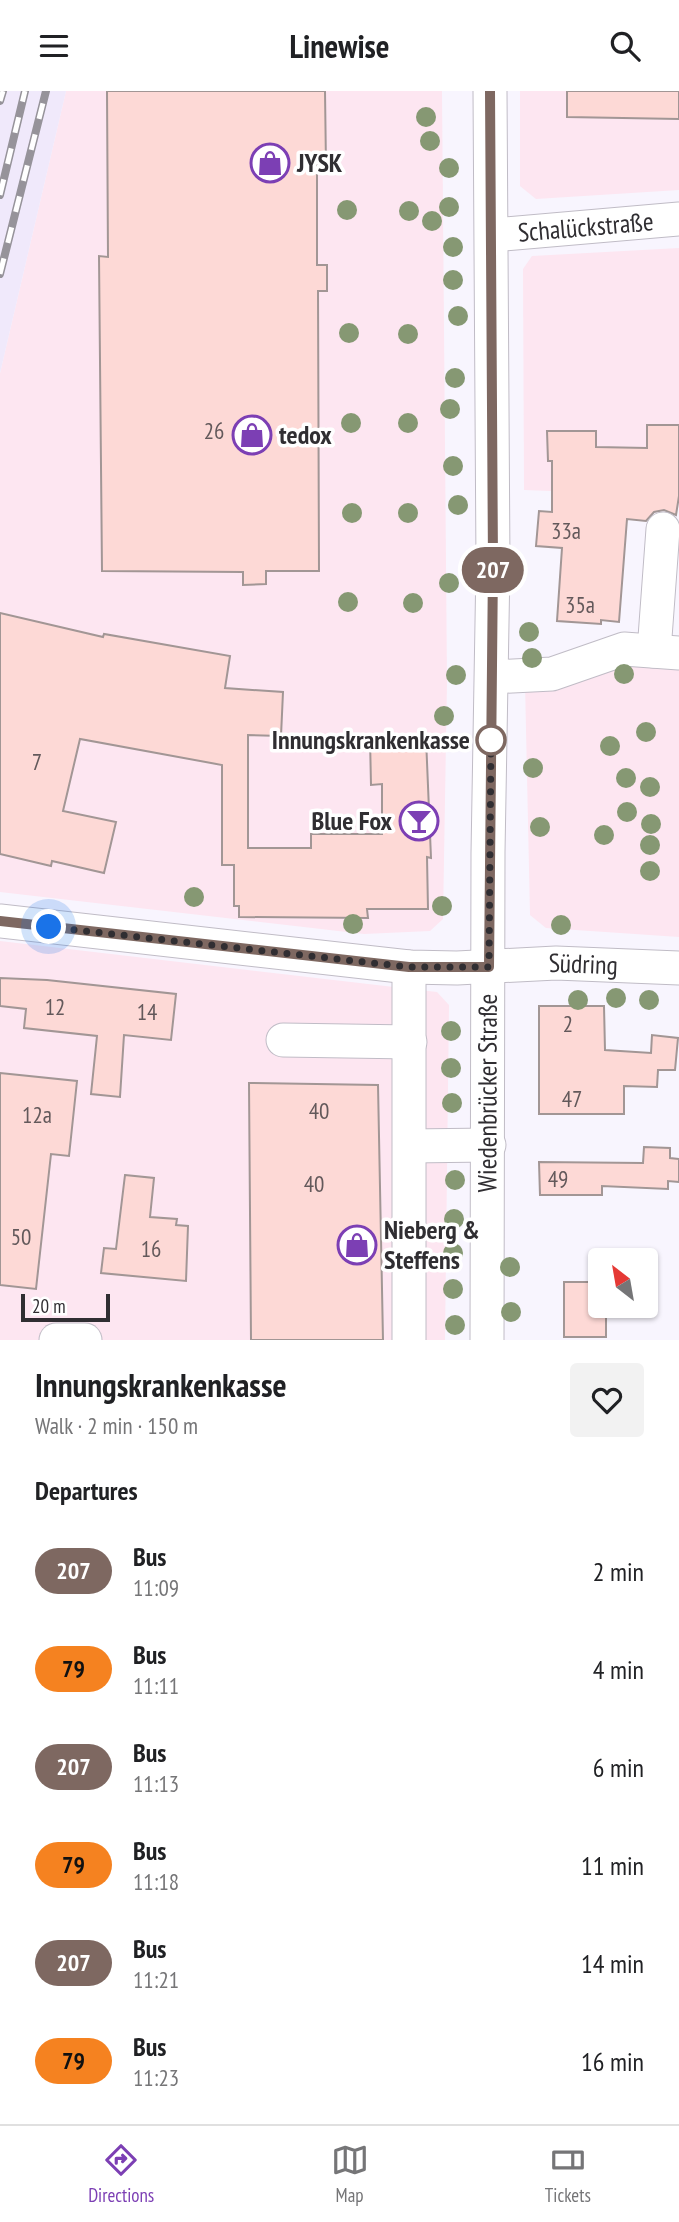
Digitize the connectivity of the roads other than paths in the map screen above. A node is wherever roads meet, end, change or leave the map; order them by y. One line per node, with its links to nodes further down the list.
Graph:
1 (491, 91): 3 (street, Wiedenbrücker Straße)
2 (679, 219): 3 (street, Schalückstraße)
3 (493, 235): 6 (street, Wiedenbrücker Straße)
4 (663, 529): 5 (street)
5 (667, 652): 6 (street)
6 (492, 677): 9 (street, Wiedenbrücker Straße)
7 (0, 921): 8 (street, Südring)
8 (409, 967): 9 (street, Südring); 12 (street)
9 (489, 967): 10 (street, Südring); 13 (street, Wiedenbrücker Straße)
10 (679, 968)
11 (283, 1040): 12 (street)
12 (410, 1042): 14 (street)
13 (489, 1145): 14 (street); 18 (street, Wiedenbrücker Straße)
14 (410, 1146): 17 (street)
15 (57, 1340): 16 (street)
16 (85, 1340)
17 (410, 1340)
18 (487, 1340)

